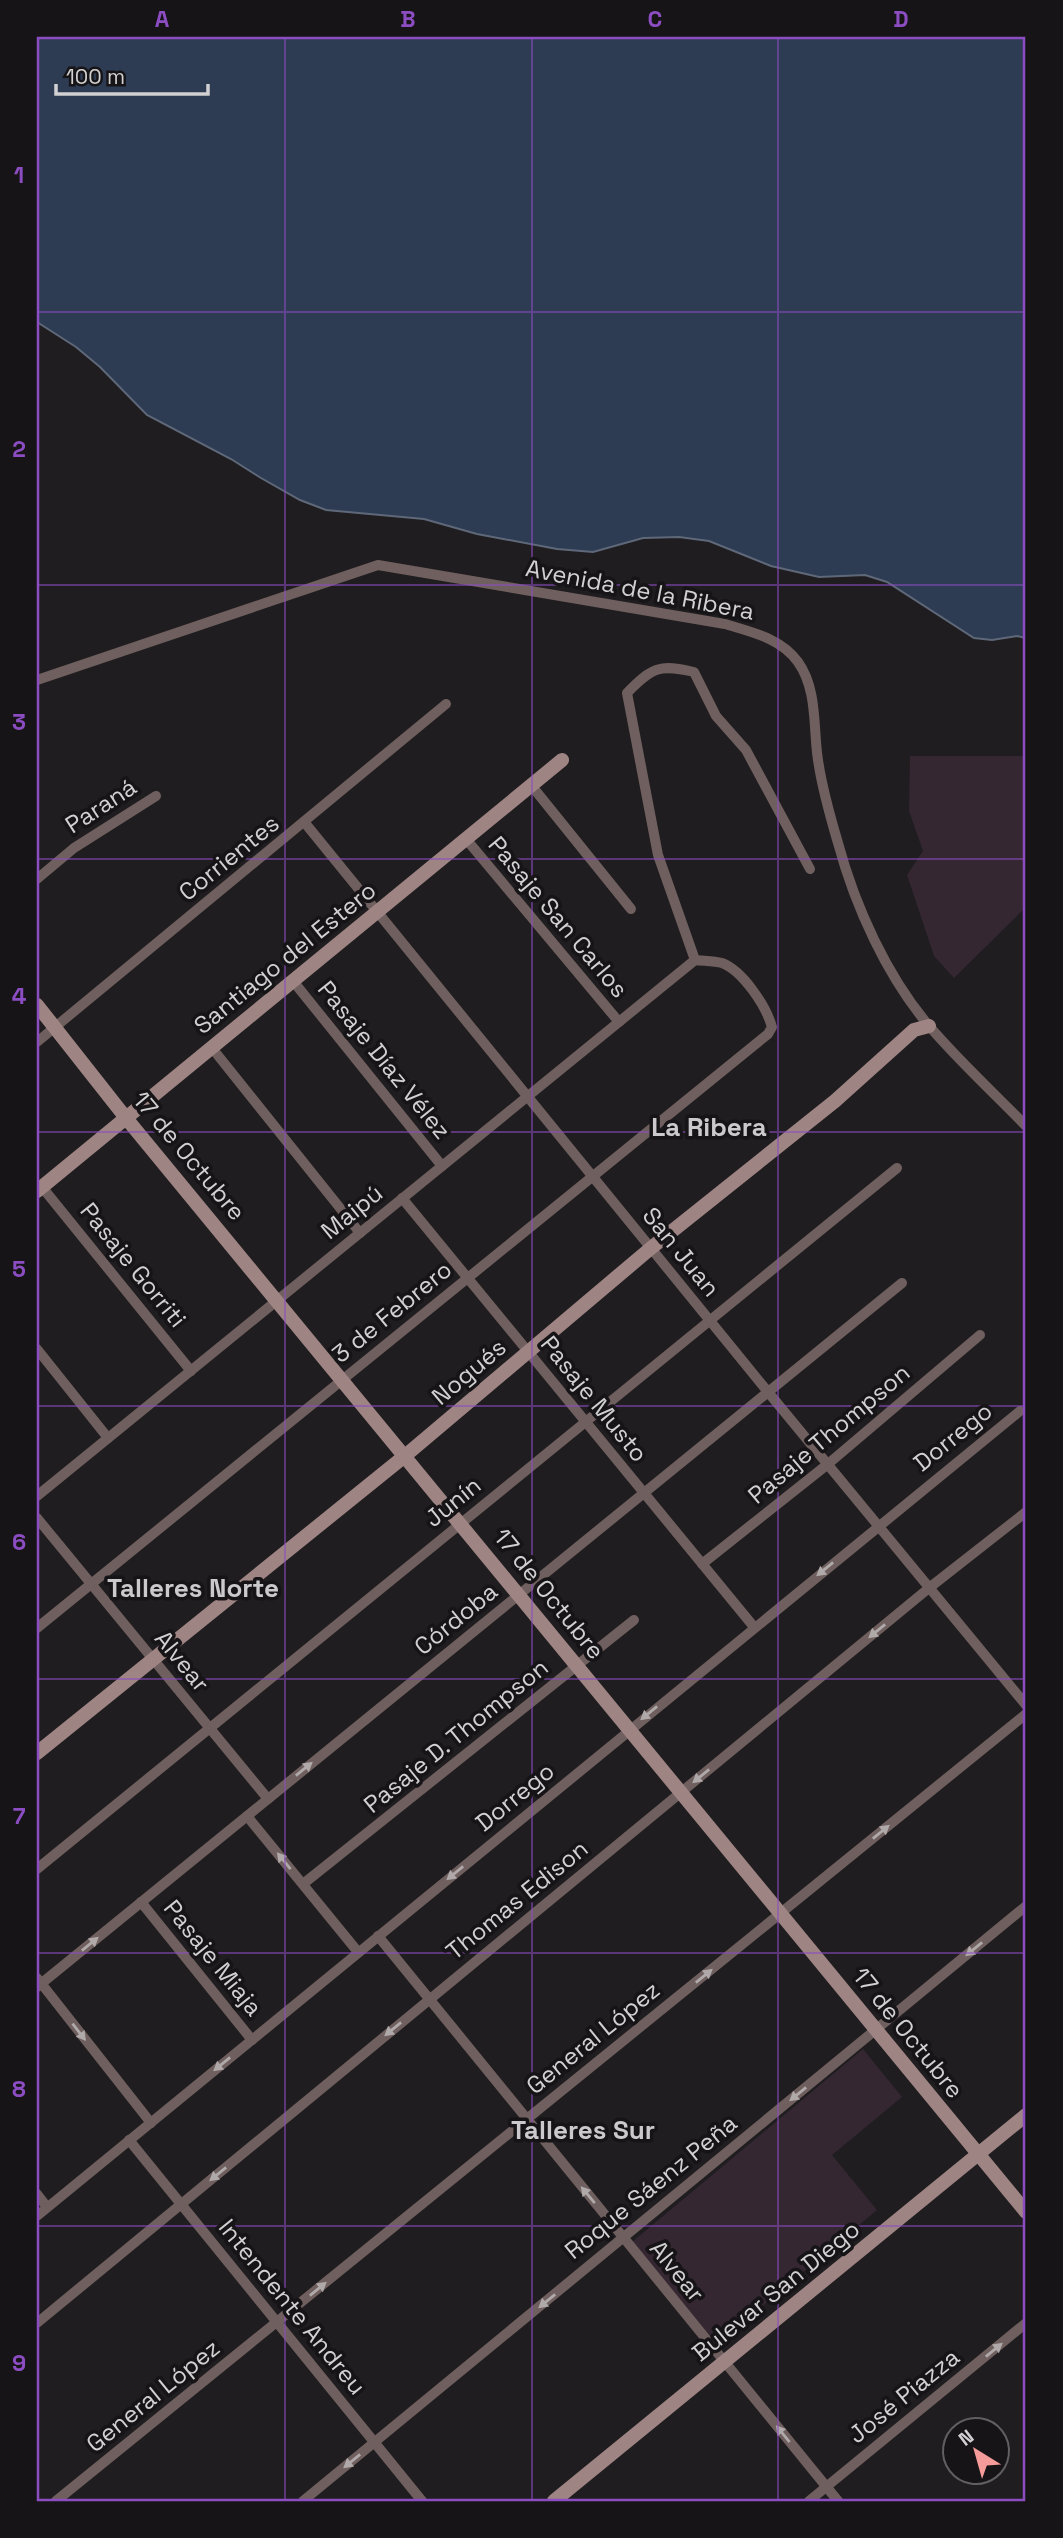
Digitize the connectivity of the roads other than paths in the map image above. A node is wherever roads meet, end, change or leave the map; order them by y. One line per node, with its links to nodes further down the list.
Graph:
1 (37, 680): 16 (street, Avenida de la Ribera)
2 (446, 704): 6 (street, Corrientes)
3 (562, 760): 4 (street, Santiago del Estero)
4 (531, 785): 7 (street, Santiago del Estero); 10 (street)
5 (156, 796): 9 (street, Paraná)
6 (305, 823): 11 (street, San Juan); 17 (street, Corrientes)
7 (466, 839): 11 (street, Santiago del Estero); 15 (street, Pasaje San Carlos)
8 (810, 869): 12 (street)
9 (37, 879)
10 (631, 909)
11 (377, 912): 13 (street, Santiago del Estero); 20 (street, San Juan)
12 (695, 960): 15 (street, Maipú); 25 (street, 3 de Febrero)
13 (293, 981): 19 (street, Santiago del Estero); 23 (street, Pasaje Díaz Vélez)
14 (37, 1005): 17 (street, 17 de Octubre)
15 (619, 1022): 20 (street, Maipú)
16 (929, 1026): 22 (street, Avenida de la Ribera); 29 (street, Nogués)
17 (55, 1027): 18 (street, Corrientes); 21 (street, 17 de Octubre)
18 (37, 1042)
19 (212, 1048): 21 (street, Santiago del Estero); 28 (street)
20 (527, 1096): 23 (street, Maipú); 25 (street, San Juan)
21 (126, 1118): 26 (street, Santiago del Estero); 32 (street, 17 de Octubre)
22 (1026, 1126)
23 (442, 1166): 27 (street, Maipú)
24 (897, 1168): 33 (street, Junín)
25 (593, 1176): 29 (street, San Juan); 30 (street, 3 de Febrero)
26 (39, 1189): 37 (street, Pasaje Gorriti)
27 (402, 1198): 28 (street, Maipú); 30 (street, Pasaje Musto)
28 (360, 1233): 32 (street, Maipú)
29 (651, 1248): 33 (street, San Juan); 36 (street, Nogués)
30 (468, 1278): 36 (street, Pasaje Musto); 38 (street, 3 de Febrero)
31 (902, 1283): 39 (street, Córdoba)
32 (278, 1300): 37 (street, Maipú); 38 (street, 17 de Octubre)
33 (709, 1320): 39 (street, San Juan); 41 (street, Junín)
34 (980, 1335): 44 (street, Pasaje Thompson)
35 (37, 1349): 42 (street)
36 (529, 1352): 41 (street, Pasaje Musto); 43 (street, Nogués)
37 (191, 1371): 42 (street, Maipú)
38 (343, 1379): 43 (street, 17 de Octubre); 52 (street, 3 de Febrero)
39 (768, 1392): 44 (street, San Juan); 45 (street, Córdoba)
40 (1020, 1410): 50 (street, Dorrego)
41 (585, 1421): 45 (street, Pasaje Musto); 49 (street, Junín)
42 (108, 1438): 46 (street, Maipú)
43 (406, 1455): 49 (street, 17 de Octubre); 58 (street, Nogués)
44 (828, 1464): 50 (street, San Juan); 51 (street, Pasaje Thompson)
45 (644, 1493): 51 (street, Pasaje Musto); 54 (street, Córdoba)
46 (37, 1496)
47 (1026, 1512): 53 (street, Thomas Edison)
48 (37, 1518): 52 (street, Alvear)
49 (461, 1522): 54 (street, 17 de Octubre); 62 (street, Junín)
50 (878, 1525): 53 (street, San Juan); 56 (street, Dorrego, one-way to 56)
51 (702, 1564): 56 (street, Pasaje Musto)
52 (91, 1584): 57 (street, 3 de Febrero); 58 (street, Alvear)
53 (929, 1588): 60 (street, San Juan); 65 (street, Thomas Edison, one-way to 65)
54 (520, 1594): 59 (street, 17 de Octubre); 66 (street, Córdoba, one-way to 54)
55 (634, 1620): 59 (street, Pasaje D. Thompson)
56 (754, 1627): 63 (street, Dorrego, one-way to 63)
57 (37, 1628)
58 (153, 1658): 62 (street, Alvear); 64 (street, Nogués)
59 (578, 1665): 63 (street, 17 de Octubre); 69 (street, Pasaje D. Thompson)
60 (1026, 1705)
61 (1026, 1714): 72 (street, General López, one-way to 61)
62 (210, 1728): 66 (street, Alvear); 68 (street, Junín)
63 (630, 1729): 65 (street, 17 de Octubre); 73 (street, Dorrego, one-way to 73)
64 (37, 1753)
65 (681, 1792): 72 (street, 17 de Octubre); 76 (street, Thomas Edison)
66 (268, 1798): 67 (street, Córdoba)
67 (247, 1816): 69 (street, one-way to 67); 70 (street, Córdoba)
68 (37, 1869)
69 (303, 1885): 74 (street)
70 (141, 1902): 75 (street, Córdoba, one-way to 70); 78 (street, Pasaje Miaja)
71 (1026, 1906): 77 (street, Roque Sáenz Peña, one-way to 77)
72 (781, 1914): 77 (street, 17 de Octubre); 80 (street, General López, one-way to 72)
73 (378, 1936): 74 (street, Dorrego); 76 (street, Alvear)
74 (358, 1952): 78 (street, Dorrego)
75 (38, 1983): 81 (street, one-way to 81)
76 (429, 2000): 80 (street, Alvear); 85 (street, Thomas Edison, one-way to 85)
77 (876, 2029): 83 (street, 17 de Octubre); 89 (street, Roque Sáenz Peña, one-way to 89)
78 (252, 2040): 81 (street, Dorrego, one-way to 81)
79 (1026, 2115): 83 (street, Bulevar San Diego)
80 (526, 2120): 89 (street, Alvear, one-way to 80); 90 (street, General López, one-way to 80)
81 (151, 2123): 82 (street, Dorrego)
82 (129, 2140): 85 (street, Intendente Andreu); 86 (street, Dorrego)
83 (979, 2154): 87 (street, 17 de Octubre); 93 (street, Bulevar San Diego)
84 (37, 2194): 86 (street)
85 (181, 2204): 90 (street, Intendente Andreu); 91 (street, Thomas Edison)
86 (47, 2207): 88 (street, Dorrego)
87 (1026, 2212)
88 (37, 2216)
89 (623, 2238): 93 (street, Alvear); 94 (street, Roque Sáenz Peña, one-way to 94)
90 (277, 2322): 94 (street, Intendente Andreu); 96 (street, General López)
91 (37, 2323)
92 (1026, 2323): 95 (street, José Piazza, one-way to 92)
93 (724, 2362): 95 (street, Alvear, one-way to 93); 99 (street, Bulevar San Diego)
94 (374, 2442): 97 (street, Roque Sáenz Peña, one-way to 97); 98 (street, Intendente Andreu)
95 (826, 2487): 100 (street, José Piazza); 101 (street, Alvear)
96 (56, 2501)
97 (303, 2501)
98 (422, 2501)
99 (554, 2501)
100 (809, 2501)
101 (838, 2501)

